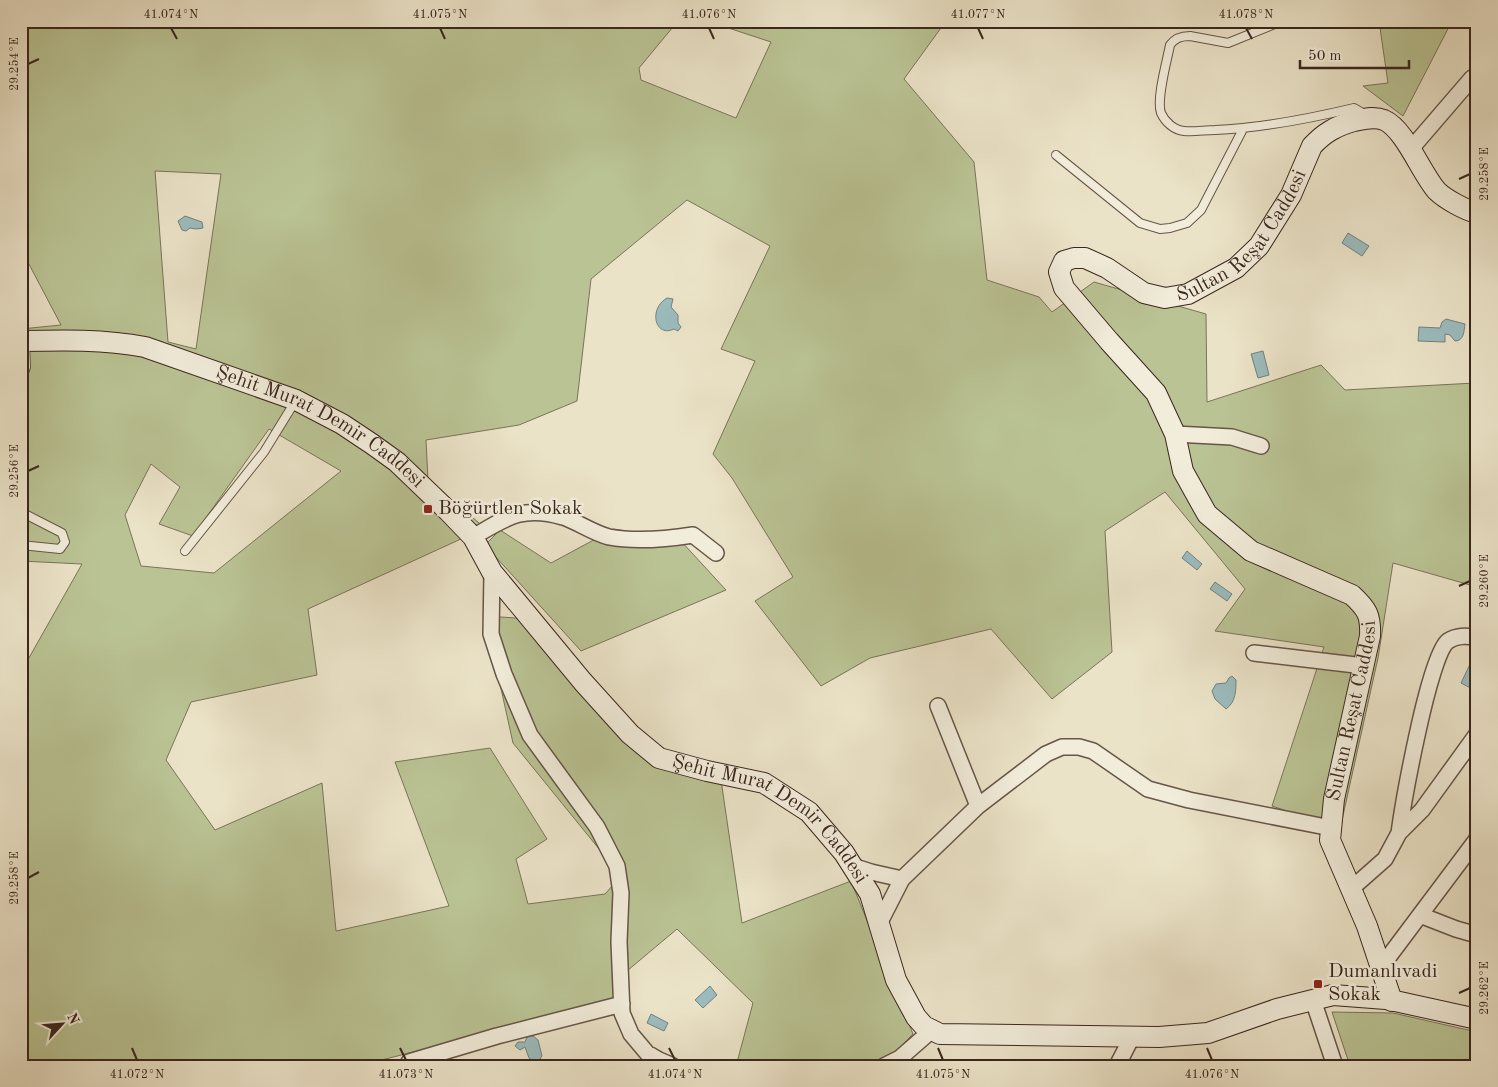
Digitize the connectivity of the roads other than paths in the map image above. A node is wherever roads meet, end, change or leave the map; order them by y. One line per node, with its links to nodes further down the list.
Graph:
1 (1282, 21): 4 (lane)
2 (1472, 78): 5 (street)
3 (1363, 119): 4 (lane); 5 (street, Sultan Reşat Caddesi); 11 (street, Sultan Reşat Caddesi)
4 (1243, 129): 6 (lane)
5 (1410, 150): 7 (street, Sultan Reşat Caddesi)
6 (1056, 155)
7 (1477, 212)
8 (23, 341): 9 (lane); 10 (street, Şehit Murat Demir Caddesi)
9 (21, 381)
10 (296, 400): 15 (street, Şehit Murat Demir Caddesi); 17 (lane)
11 (1175, 434): 12 (street); 22 (street, Sultan Reşat Caddesi)
12 (1261, 446)
13 (21, 483): 14 (lane)
14 (22, 512): 16 (lane)
15 (472, 537): 18 (street); 19 (street, Şehit Murat Demir Caddesi)
16 (21, 545)
17 (185, 551)
18 (716, 553)
19 (492, 572): 29 (street, Şehit Murat Demir Caddesi); 38 (street)
20 (1477, 637): 27 (street)
21 (1254, 653): 22 (street)
22 (1364, 666): 26 (street, Sultan Reşat Caddesi)
23 (938, 706): 25 (street)
24 (1477, 734): 27 (street)
25 (978, 806): 26 (street); 30 (street)
26 (1332, 828): 31 (street, Sultan Reşat Caddesi)
27 (1399, 833): 31 (street)
28 (1477, 839): 32 (street)
29 (852, 866): 30 (street); 33 (street, Şehit Murat Demir Caddesi)
30 (902, 879): 33 (street)
31 (1351, 889): 35 (street, Sultan Reşat Caddesi)
32 (1420, 915): 34 (street); 35 (street)
33 (879, 924): 40 (street, Şehit Murat Demir Caddesi)
34 (1477, 934)
35 (1381, 967): 37 (street, Sultan Reşat Caddesi)
36 (1313, 1000): 37 (street); 41 (street); 46 (street)
37 (1392, 1001): 39 (street)
38 (622, 1004): 42 (street); 43 (street)
39 (1477, 1019)
40 (932, 1030): 41 (street); 44 (street)
41 (1132, 1037): 45 (street)
42 (409, 1062)
43 (673, 1066)
44 (884, 1066)
45 (1117, 1066)
46 (1335, 1066)

